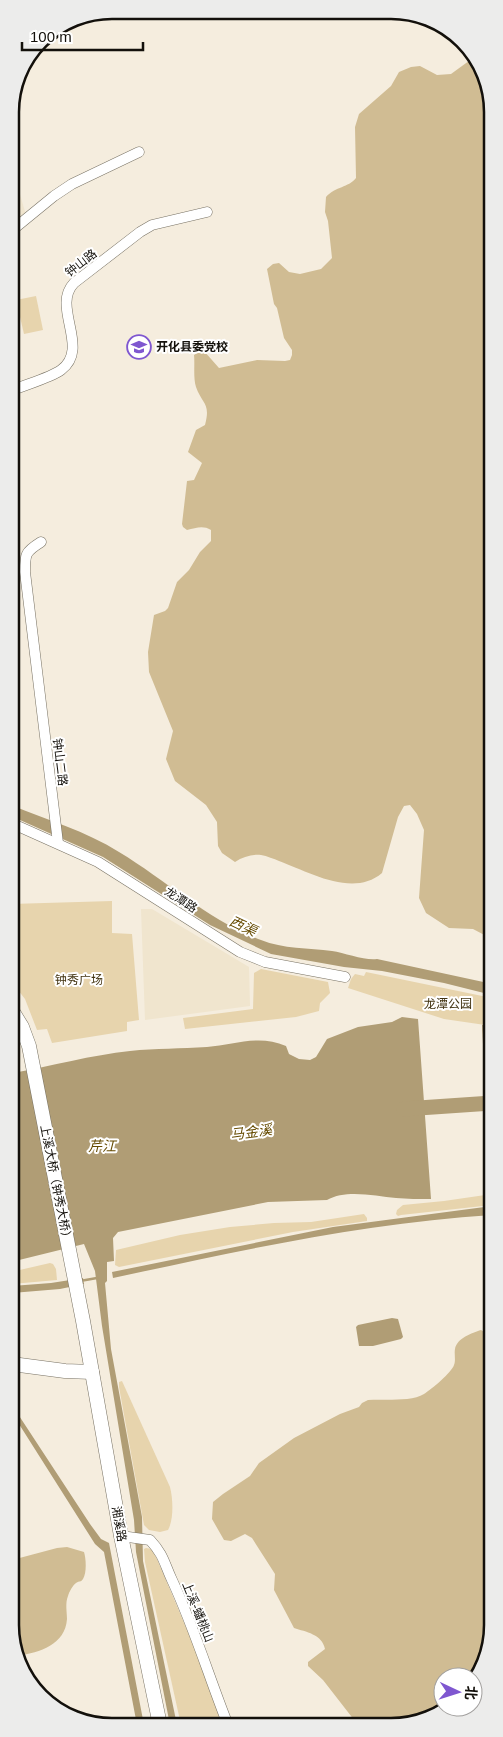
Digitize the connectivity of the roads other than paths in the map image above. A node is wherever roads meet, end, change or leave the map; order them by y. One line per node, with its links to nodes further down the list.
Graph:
1 (139, 152): 3 (street)
2 (207, 212): 4 (street, 钟山路)
3 (19, 225)
4 (19, 387)
5 (41, 542): 7 (street, 钟山二路)
6 (19, 826): 7 (street, 龙潭路)
7 (58, 843): 8 (street, 龙潭路)
8 (345, 977)
9 (19, 1022): 10 (main road, 上溪大桥（钟秀大桥）)
10 (83, 1321): 12 (main road, 湘溪路)
11 (19, 1365): 12 (main road)
12 (92, 1372): 13 (main road, 湘溪路)
13 (121, 1536): 14 (main road, 湘溪路); 15 (street, 上溪-蟠桃山)
14 (159, 1718)
15 (225, 1718)

